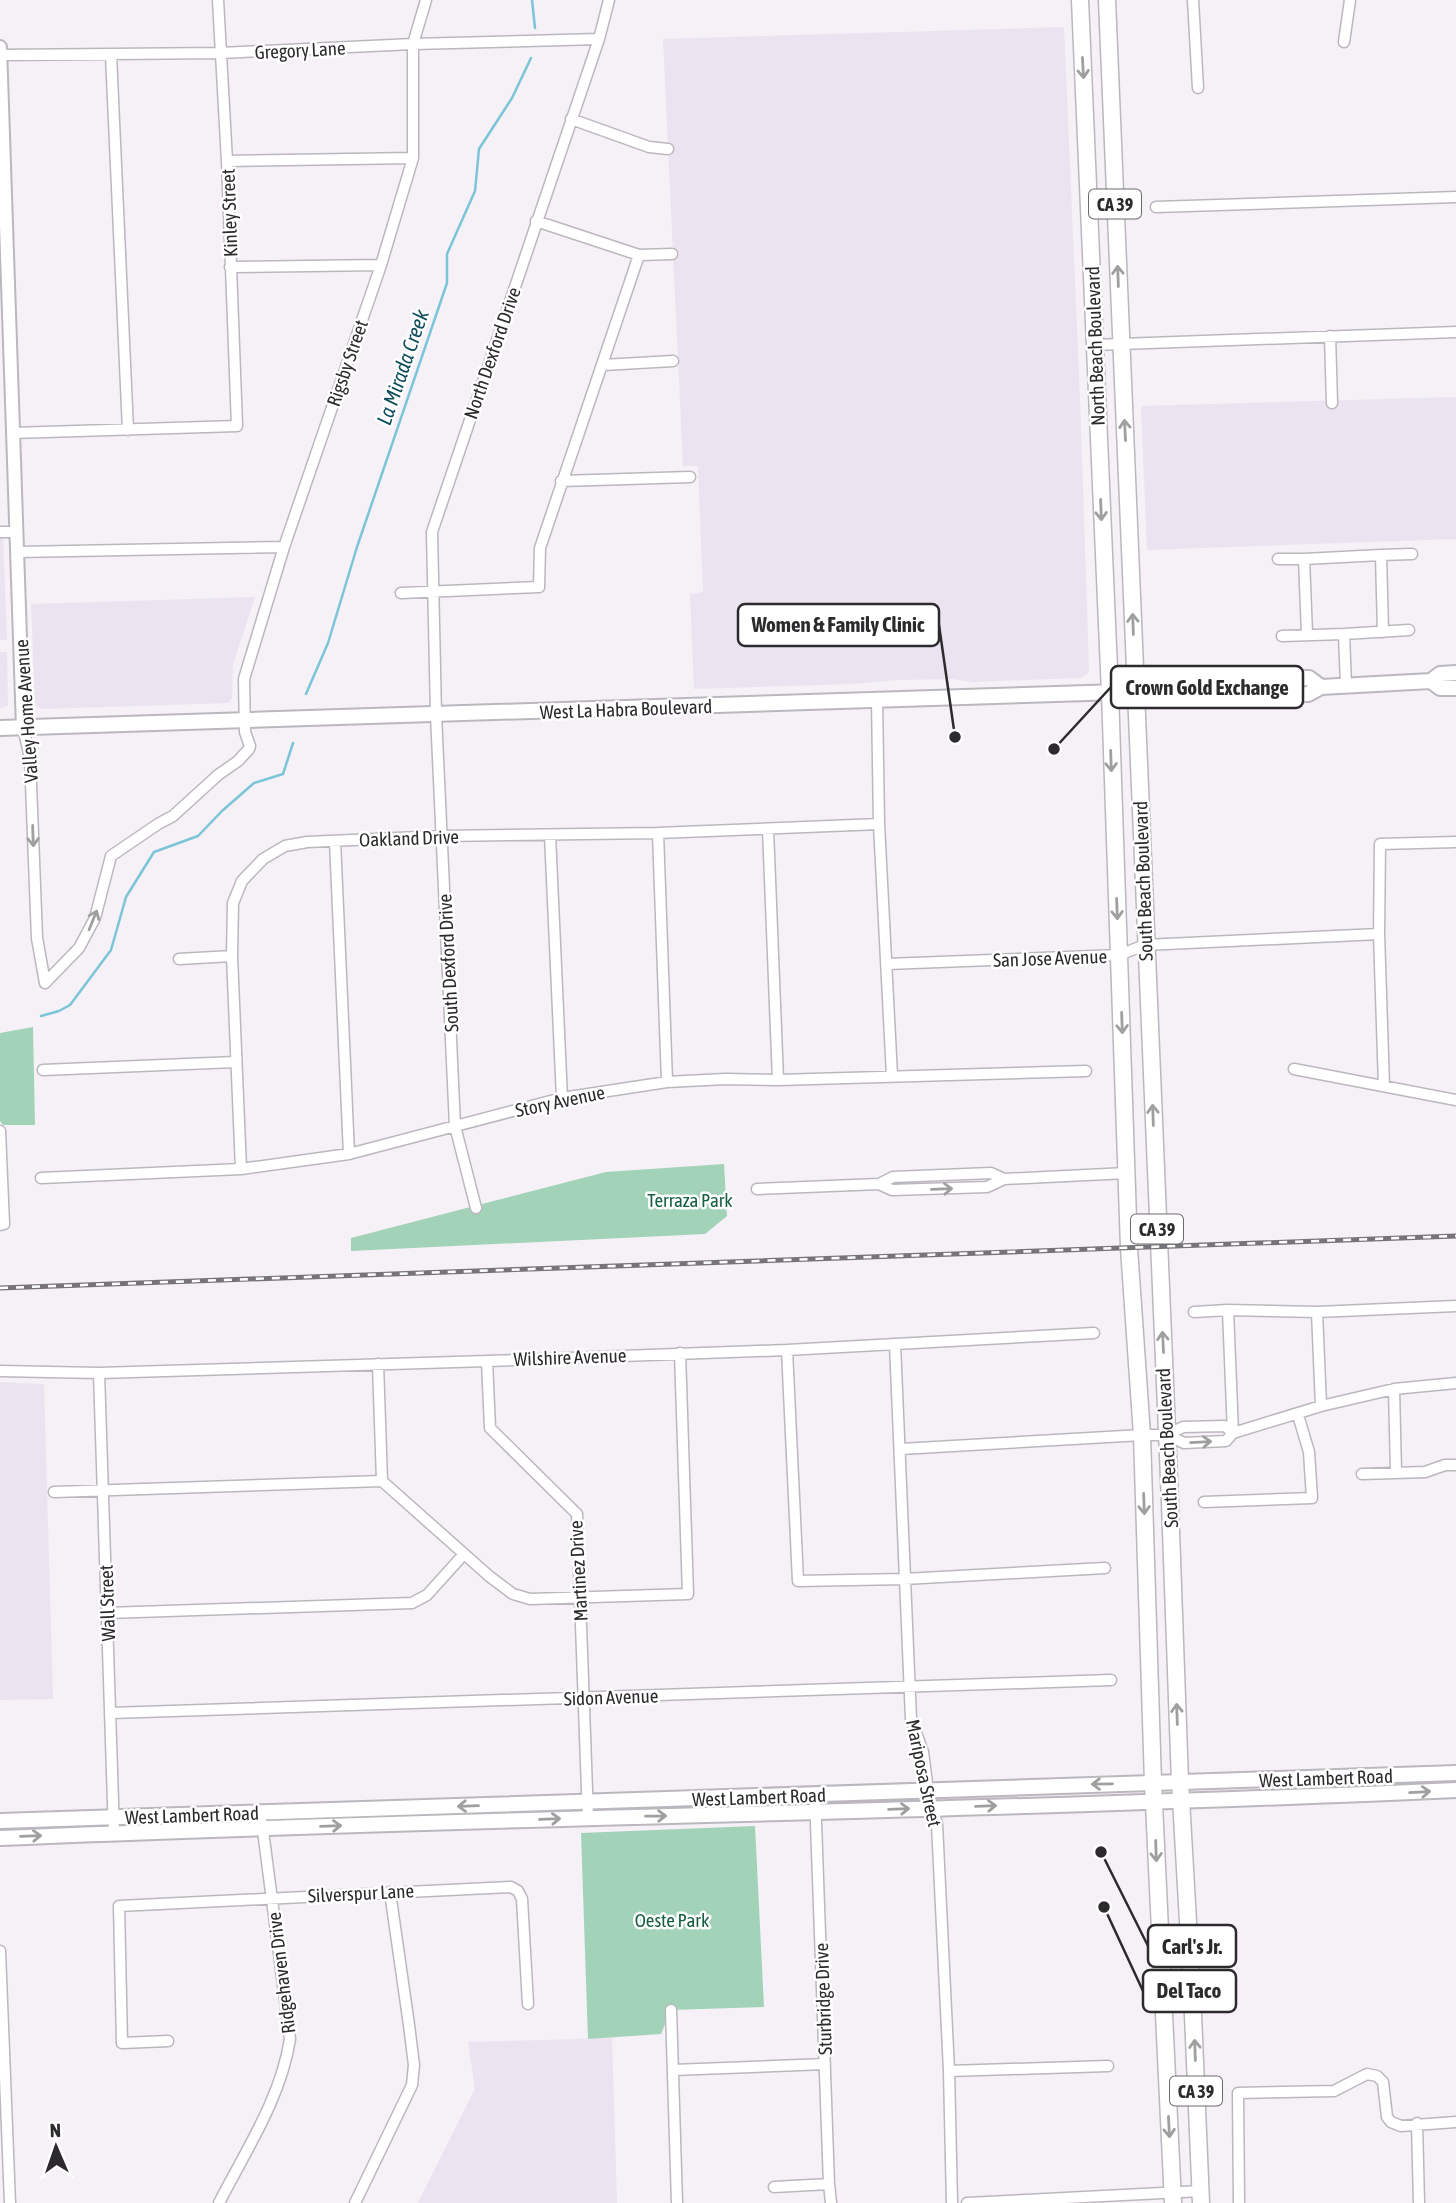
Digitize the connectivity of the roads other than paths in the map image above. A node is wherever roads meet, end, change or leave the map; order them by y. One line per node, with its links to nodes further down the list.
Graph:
1 (218, 0): 12 (street, Kinley Street)
2 (426, 0): 10 (street, Rigsby Street)
3 (609, 0): 8 (street, North Dexford Drive)
4 (1080, 0): 30 (main road, North Beach Boulevard / CA 39, one-way to 30)
5 (1107, 0): 29 (main road, North Beach Boulevard / CA 39, one-way to 5)
6 (1193, 0): 15 (street)
7 (1350, 0): 9 (street)
8 (599, 39): 10 (street, Gregory Lane); 16 (street, North Dexford Drive)
9 (1344, 42)
10 (413, 44): 12 (street, Gregory Lane); 18 (street, Rigsby Street)
11 (0, 47): 13 (street, Valley Home Avenue)
12 (221, 53): 14 (street, Gregory Lane); 19 (street, Kinley Street)
13 (0, 55): 14 (street, Gregory Lane); 35 (street, Valley Home Avenue)
14 (111, 55): 34 (street)
15 (1198, 88)
16 (571, 119): 17 (street); 22 (street, North Dexford Drive)
17 (668, 149)
18 (413, 158): 19 (street); 25 (street, Rigsby Street)
19 (227, 161): 26 (street, Kinley Street)
20 (1456, 197): 21 (street)
21 (1156, 207)
22 (536, 222): 24 (street); 46 (street, North Dexford Drive)
23 (672, 254): 24 (street)
24 (639, 255): 32 (street)
25 (381, 265): 26 (street); 40 (street, Rigsby Street)
26 (230, 267): 34 (street, Kinley Street)
27 (1456, 332): 28 (street)
28 (1330, 336): 29 (street); 33 (street)
29 (1121, 344): 30 (street); 57 (main road, North Beach Boulevard / CA 39, one-way to 29)
30 (1094, 345): 58 (main road, North Beach Boulevard / CA 39, one-way to 58)
31 (673, 361): 32 (street)
32 (603, 365): 37 (street)
33 (1332, 403)
34 (128, 430): 35 (street)
35 (13, 433): 38 (street, Valley Home Avenue)
36 (690, 477): 37 (street)
37 (561, 481): 46 (street)
38 (16, 532): 39 (street); 41 (street, Valley Home Avenue)
39 (0, 533)
40 (284, 547): 41 (street); 61 (street, Rigsby Street)
41 (17, 552): 62 (street, Valley Home Avenue)
42 (1412, 554): 43 (street)
43 (1381, 555): 45 (street); 49 (street)
44 (1278, 559): 45 (street)
45 (1304, 559): 50 (street)
46 (432, 592): 47 (street); 60 (street, North Dexford Drive)
47 (401, 593)
48 (1409, 630): 49 (street)
49 (1383, 632): 51 (street)
50 (1307, 634): 51 (street); 52 (street)
51 (1344, 634): 55 (street)
52 (1282, 636)
53 (1456, 673): 54 (main road, West La Habra Boulevard)
54 (1431, 681): 55 (main road, West La Habra Boulevard); 56 (main road, West La Habra Boulevard)
55 (1346, 685): 57 (main road, West La Habra Boulevard)
56 (1456, 688)
57 (1136, 692): 58 (main road, West La Habra Boulevard); 72 (main road, South Beach Boulevard / CA 39)
58 (1110, 693): 59 (main road, West La Habra Boulevard); 73 (main road, South Beach Boulevard / CA 39, one-way to 73)
59 (877, 700): 60 (main road, West La Habra Boulevard); 64 (street)
60 (436, 715): 61 (main road, West La Habra Boulevard); 68 (street, South Dexford Drive)
61 (244, 721): 62 (main road, West La Habra Boulevard); 62 (street, Valley Home Avenue, one-way to 61)
62 (23, 727): 63 (main road, West La Habra Boulevard)
63 (0, 728)
64 (879, 824): 65 (street, Oakland Drive); 76 (street)
65 (768, 829): 66 (street, Oakland Drive); 82 (street)
66 (657, 833): 67 (street, Oakland Drive); 83 (street)
67 (550, 835): 68 (street, Oakland Drive); 85 (street)
68 (442, 836): 69 (street, Oakland Drive); 87 (street, South Dexford Drive)
69 (335, 841): 74 (street, Oakland Drive); 89 (street)
70 (1456, 842): 71 (street)
71 (1379, 934): 72 (street, San Jose Avenue); 84 (street)
72 (1145, 945): 73 (street, San Jose Avenue); 114 (main road, South Beach Boulevard / CA 39, one-way to 72)
73 (1119, 955): 76 (street, San Jose Avenue); 91 (main road, South Beach Boulevard / CA 39, one-way to 91)
74 (232, 956): 75 (street); 77 (street, Oakland Drive)
75 (179, 959)
76 (887, 964): 81 (street)
77 (235, 1062): 79 (street); 90 (street, Oakland Drive)
78 (1294, 1069): 84 (street)
79 (43, 1070)
80 (1086, 1071): 81 (street, Story Avenue)
81 (892, 1076): 82 (street, Story Avenue)
82 (778, 1080): 83 (street, Story Avenue)
83 (667, 1082): 85 (street, Story Avenue)
84 (1384, 1086): 86 (street)
85 (562, 1098): 87 (street, Story Avenue)
86 (1456, 1100)
87 (455, 1126): 89 (street, Story Avenue); 94 (street, South Dexford Drive)
88 (0, 1131): 95 (street)
89 (349, 1154): 90 (street, Story Avenue)
90 (241, 1169): 92 (street, Story Avenue)
91 (1127, 1173): 93 (street); 113 (main road, South Beach Boulevard / CA 39)
92 (41, 1178)
93 (757, 1189)
94 (476, 1208)
95 (0, 1225)
96 (1456, 1306): 99 (street)
97 (1228, 1310): 98 (street); 99 (street); 112 (street)
98 (1194, 1312)
99 (1317, 1312): 110 (street)
100 (1094, 1333): 101 (street, Wilshire Avenue)
101 (895, 1344): 102 (street, Wilshire Avenue); 115 (street, Mariposa Street)
102 (787, 1350): 103 (street, Wilshire Avenue); 125 (street)
103 (680, 1353): 104 (street, Wilshire Avenue); 126 (street)
104 (487, 1361): 105 (street, Wilshire Avenue); 126 (street, Martinez Drive)
105 (378, 1364): 107 (street, Wilshire Avenue); 119 (street)
106 (0, 1370): 107 (street, Wilshire Avenue)
107 (99, 1373): 120 (street, Wall Street)
108 (1456, 1383): 109 (street)
109 (1394, 1389): 110 (street); 117 (street)
110 (1321, 1406): 111 (street)
111 (1298, 1415): 112 (street); 122 (street)
112 (1233, 1433): 114 (street); 114 (street, one-way to 112)
113 (1142, 1435): 114 (street); 115 (street); 134 (main road, South Beach Boulevard / CA 39, one-way to 134)
114 (1167, 1435): 133 (main road, South Beach Boulevard / CA 39, one-way to 114)
115 (901, 1449): 125 (street, Mariposa Street)
116 (1456, 1465): 117 (street)
117 (1396, 1473): 118 (street)
118 (1362, 1474)
119 (382, 1481): 120 (street); 123 (street)
120 (102, 1491): 121 (street); 127 (street, Wall Street)
121 (54, 1492)
122 (1204, 1502)
123 (464, 1554): 126 (street); 127 (street)
124 (1105, 1567): 125 (street)
125 (904, 1579): 129 (street, Mariposa Street)
126 (580, 1597): 130 (street, Martinez Drive)
127 (107, 1613): 131 (street, Wall Street)
128 (1111, 1680): 129 (street, Sidon Avenue)
129 (909, 1688): 130 (street, Sidon Avenue); 136 (street, Mariposa Street)
130 (584, 1698): 131 (street, Sidon Avenue); 140 (street, Martinez Drive)
131 (111, 1713): 144 (street, Wall Street)
132 (1456, 1773): 133 (main road, West Lambert Road)
133 (1180, 1782): 134 (main road, West Lambert Road); 139 (main road, South Beach Boulevard / CA 39)
134 (1153, 1783): 136 (main road, West Lambert Road, one-way to 136); 138 (main road, South Beach Boulevard / CA 39)
135 (1456, 1790): 139 (main road, West Lambert Road, one-way to 135)
136 (928, 1791): 137 (main road, West Lambert Road); 141 (street, Mariposa Street)
137 (815, 1795): 140 (main road, West Lambert Road); 142 (street, Sturbridge Drive)
138 (1154, 1800): 139 (main road, West Lambert Road); 141 (main road, West Lambert Road, one-way to 138); 164 (main road, South Beach Boulevard / CA 39, one-way to 164)
139 (1181, 1800): 165 (main road, South Beach Boulevard / CA 39, one-way to 139)
140 (587, 1802): 143 (main road, West Lambert Road, one-way to 143); 145 (street, Martinez Drive)
141 (932, 1808): 142 (main road, West Lambert Road, one-way to 141); 159 (street, Mariposa Street)
142 (816, 1811): 145 (main road, West Lambert Road, one-way to 142); 156 (street, Sturbridge Drive)
143 (260, 1812): 144 (main road, West Lambert Road); 147 (street, Ridgehaven Drive)
144 (114, 1818): 146 (main road, West Lambert Road); 148 (street, Wall Street)
145 (588, 1818): 147 (main road, West Lambert Road, one-way to 145)
146 (0, 1821)
147 (263, 1828): 148 (main road, West Lambert Road); 151 (street, Ridgehaven Drive)
148 (114, 1833): 149 (main road, West Lambert Road, one-way to 148)
149 (0, 1838)
150 (390, 1892): 151 (street, Silverspur Lane); 153 (street, Silverspur Lane); 168 (street)
151 (272, 1898): 155 (street, Silverspur Lane); 167 (street, Ridgehaven Drive)
152 (0, 1951): 166 (street)
153 (528, 2004)
154 (671, 2010): 158 (street)
155 (168, 2041)
156 (825, 2064): 158 (street); 162 (street, Sturbridge Drive)
157 (1108, 2066): 159 (street)
158 (673, 2070): 169 (street)
159 (949, 2071): 171 (street, Mariposa Street)
160 (1456, 2122): 161 (street)
161 (1417, 2123): 173 (street); 174 (street)
162 (829, 2184): 163 (street); 170 (street, Sturbridge Drive)
163 (774, 2187)
164 (1173, 2197): 165 (street); 172 (street)
165 (1201, 2197)
166 (10, 2203)
167 (219, 2203)
168 (355, 2203)
169 (677, 2203)
170 (831, 2203)
171 (952, 2203)
172 (967, 2203)
173 (1239, 2203)
174 (1419, 2203)

